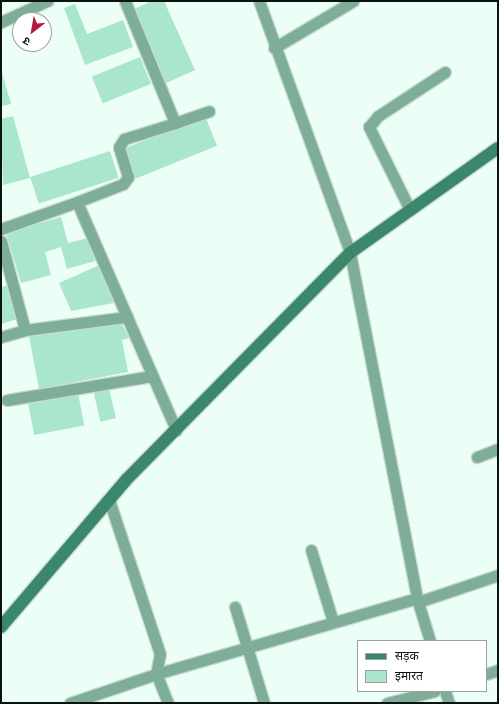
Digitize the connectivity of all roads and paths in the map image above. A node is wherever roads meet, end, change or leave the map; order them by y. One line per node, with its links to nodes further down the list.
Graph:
1 (47, 1): 5 (street)
2 (125, 1): 9 (street)
3 (258, 1): 6 (street)
4 (353, 1): 6 (street)
5 (1, 22)
6 (274, 48): 15 (street)
7 (445, 72): 12 (street)
8 (209, 111): 9 (street)
9 (175, 123): 11 (street)
10 (498, 148): 12 (street)
11 (77, 202): 13 (street); 16 (street)
12 (410, 210): 15 (street)
13 (1, 229)
14 (1, 241): 17 (street)
15 (350, 253): 21 (street); 27 (street)
16 (127, 317): 17 (street); 19 (street)
17 (25, 330): 18 (street)
18 (1, 336)
19 (152, 376): 20 (street); 21 (street)
20 (7, 400)
21 (176, 430): 24 (street)
22 (498, 449): 23 (street)
23 (477, 457)
24 (109, 500): 30 (street); 34 (street)
25 (311, 550): 29 (street)
26 (498, 575): 27 (street)
27 (417, 600): 29 (street); 31 (street)
28 (235, 607): 32 (street)
29 (333, 622): 32 (street)
30 (2, 624)
31 (430, 640)
32 (246, 648): 34 (street); 40 (street)
33 (498, 670): 35 (street)
34 (156, 674): 38 (street); 39 (street)
35 (487, 674)
36 (431, 692): 41 (street)
37 (446, 692): 42 (street)
38 (70, 703)
39 (168, 703)
40 (264, 703)
41 (387, 703)
42 (449, 703)

